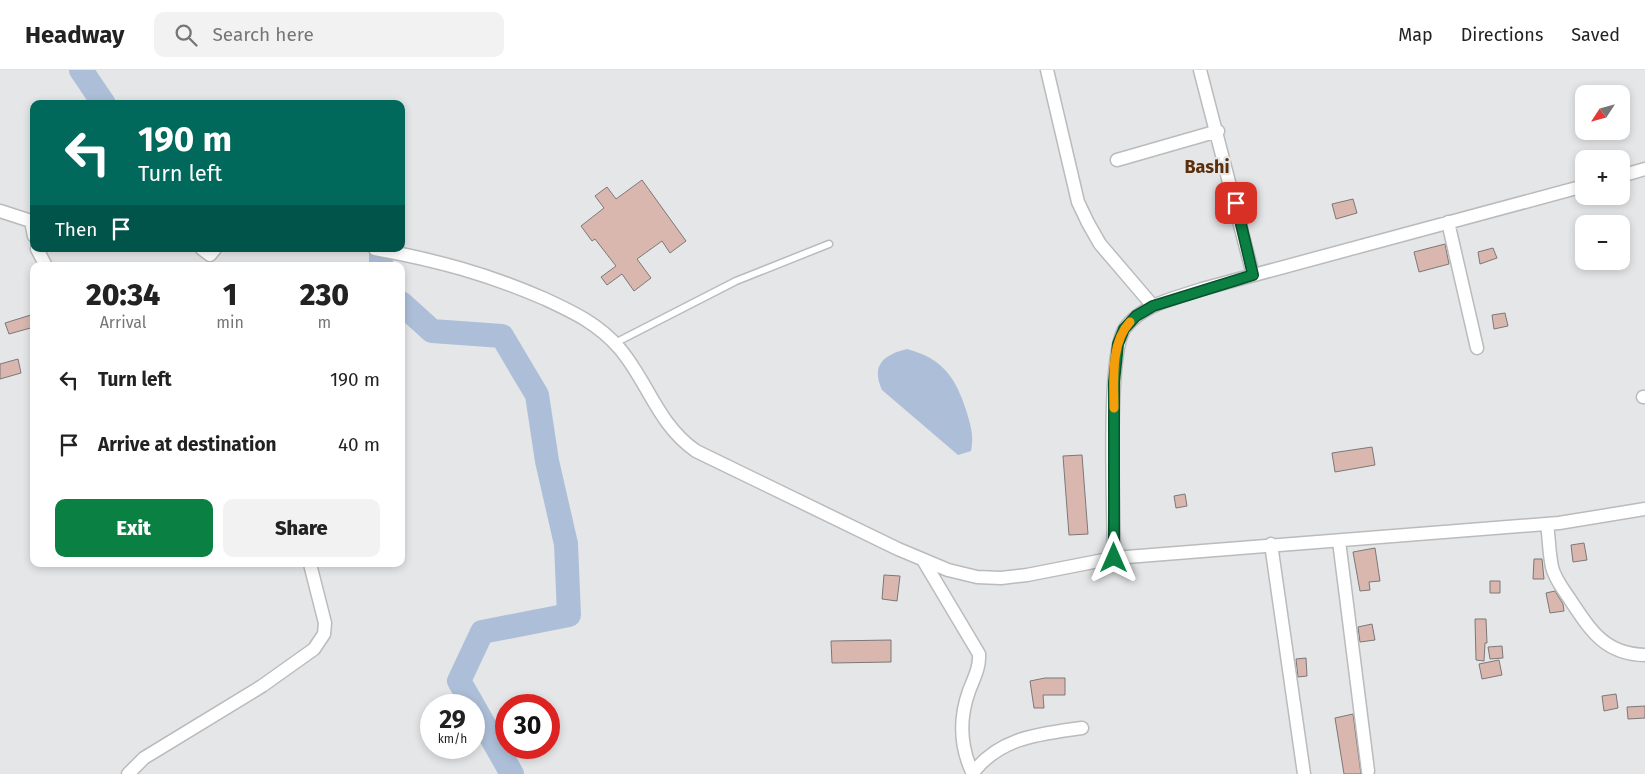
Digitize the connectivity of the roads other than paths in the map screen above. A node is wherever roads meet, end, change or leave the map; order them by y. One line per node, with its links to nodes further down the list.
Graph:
1 (1047, 70): 14 (street)
2 (1200, 70): 3 (street)
3 (1218, 131): 4 (street); 13 (street)
4 (1117, 160)
5 (1645, 169): 6 (street)
6 (1630, 173)
7 (1575, 188): 10 (street)
8 (0, 211): 9 (street)
9 (30, 220)
10 (1448, 222): 13 (street); 16 (street)
11 (829, 244): 15 (lane)
12 (391, 252): 15 (street)
13 (1253, 275): 14 (street)
14 (1153, 306): 21 (street)
15 (615, 343): 22 (street)
16 (1477, 348)
17 (1645, 509): 18 (street)
18 (1547, 524): 19 (street); 24 (street)
19 (1339, 540): 20 (street); 26 (street)
20 (1270, 544): 21 (street); 29 (street)
21 (1114, 558): 22 (street)
22 (923, 560): 28 (street)
23 (311, 567): 27 (street)
24 (1645, 655)
25 (1082, 728): 28 (street)
26 (1368, 771)
27 (128, 774)
28 (972, 774)
29 (1304, 774)

